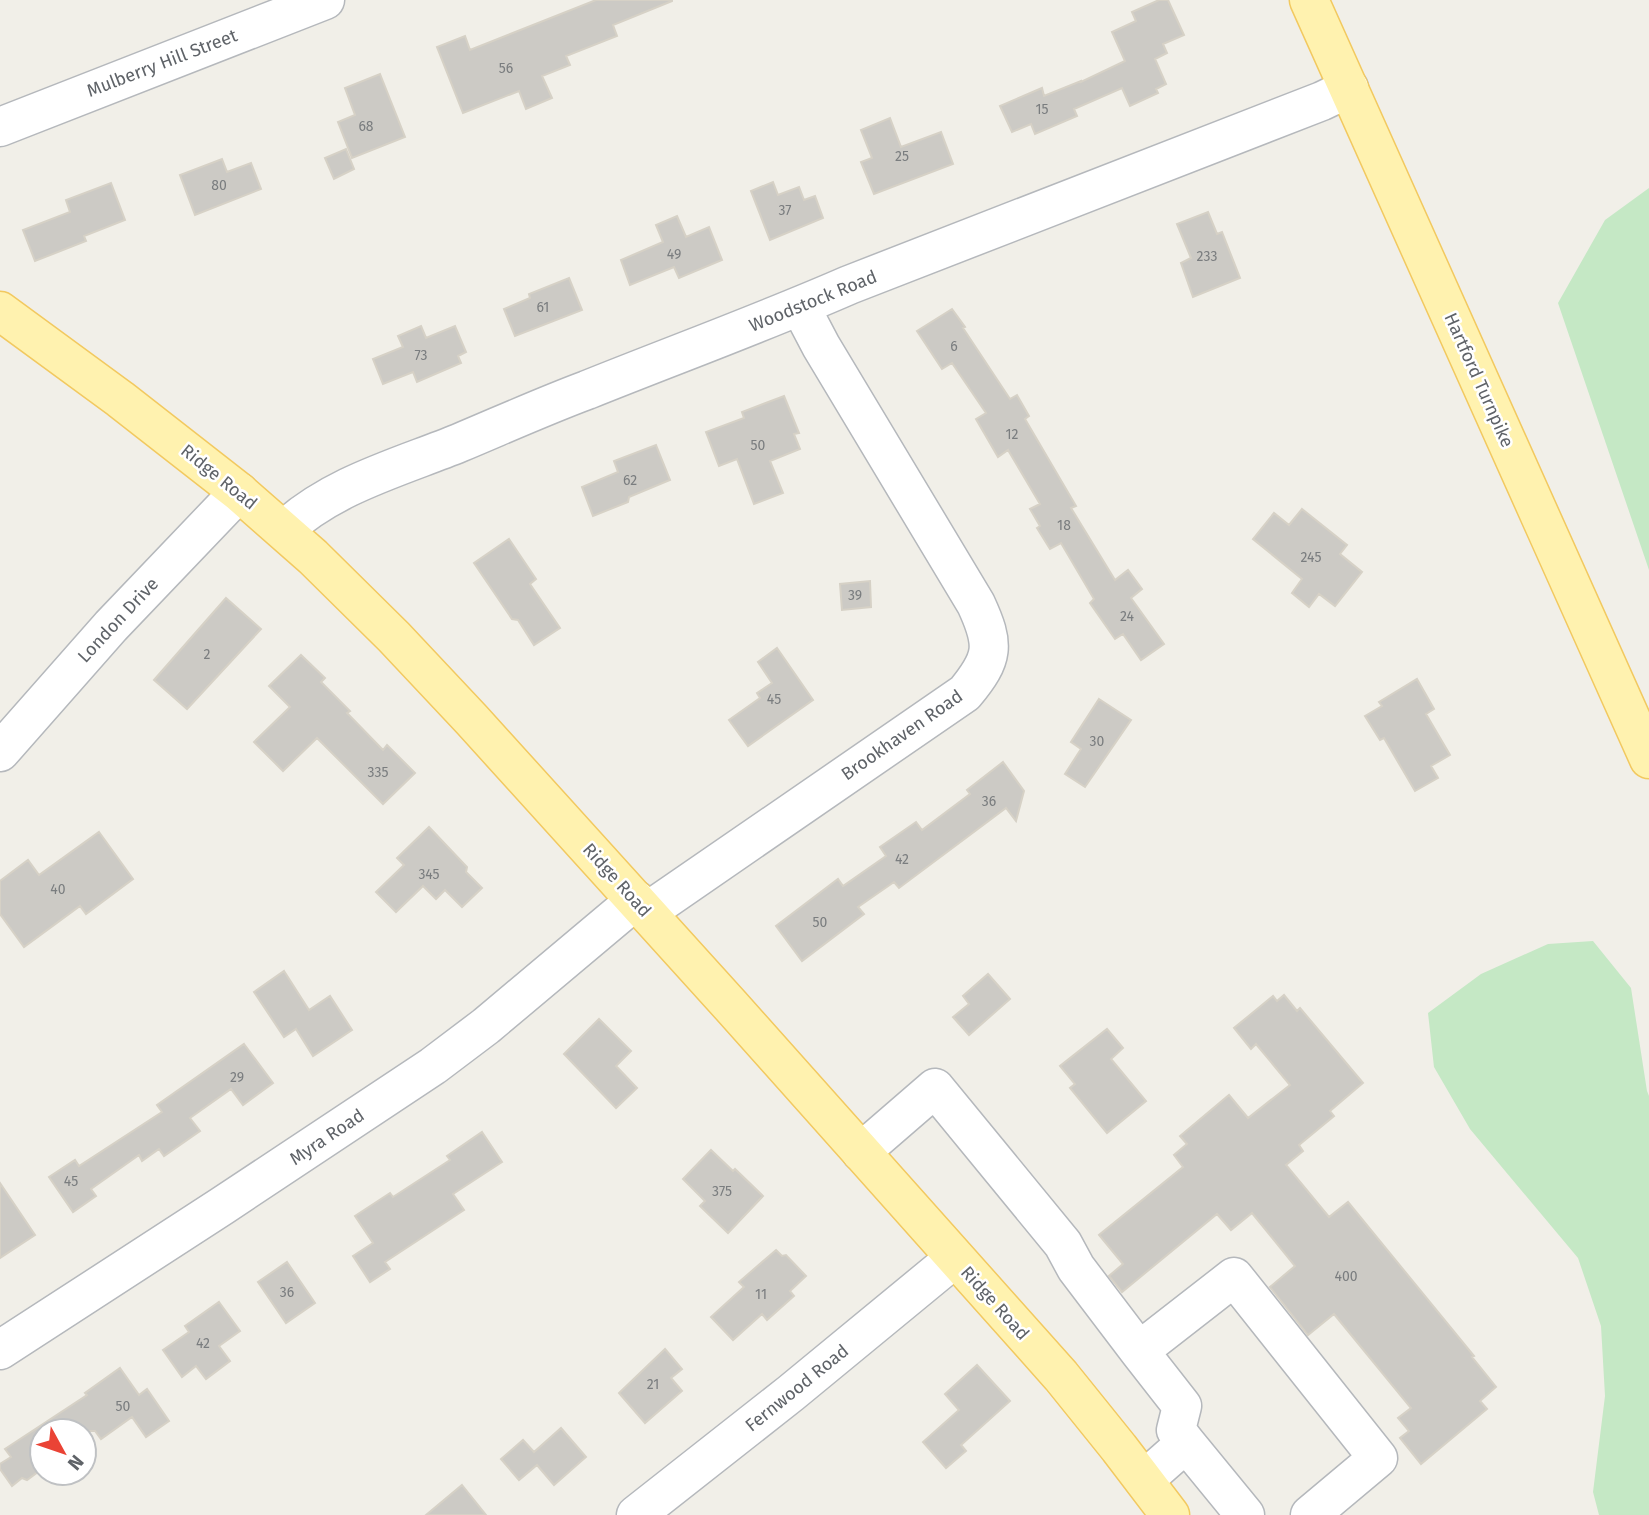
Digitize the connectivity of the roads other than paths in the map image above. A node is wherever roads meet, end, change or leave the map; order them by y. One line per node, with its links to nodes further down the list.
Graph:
1 (325, 0): 4 (street, Mulberry Hill Street)
2 (1309, 0): 3 (main road, Hartford Turnpike)
3 (1349, 88): 5 (street, Woodstock Road); 10 (main road, Hartford Turnpike)
4 (0, 127)
5 (800, 306): 8 (street, Woodstock Road); 11 (street, Brookhaven Road)
6 (0, 311): 7 (main road, Ridge Road)
7 (239, 492): 8 (main road, Ridge Road); 9 (street, London Drive)
8 (284, 530): 11 (main road, Ridge Road)
9 (0, 752)
10 (1649, 759)
11 (641, 906): 12 (main road, Ridge Road); 14 (street, Myra Road)
12 (861, 1152): 13 (main road, Ridge Road); 15 (street)
13 (955, 1258): 17 (main road, Ridge Road); 18 (street, Fernwood Road)
14 (0, 1350)
15 (1139, 1351): 16 (street); 21 (street)
16 (1186, 1443): 17 (street); 20 (street)
17 (1144, 1480): 19 (main road, Ridge Road)
18 (636, 1515)
19 (1170, 1515)
20 (1245, 1515)
21 (1310, 1515)

